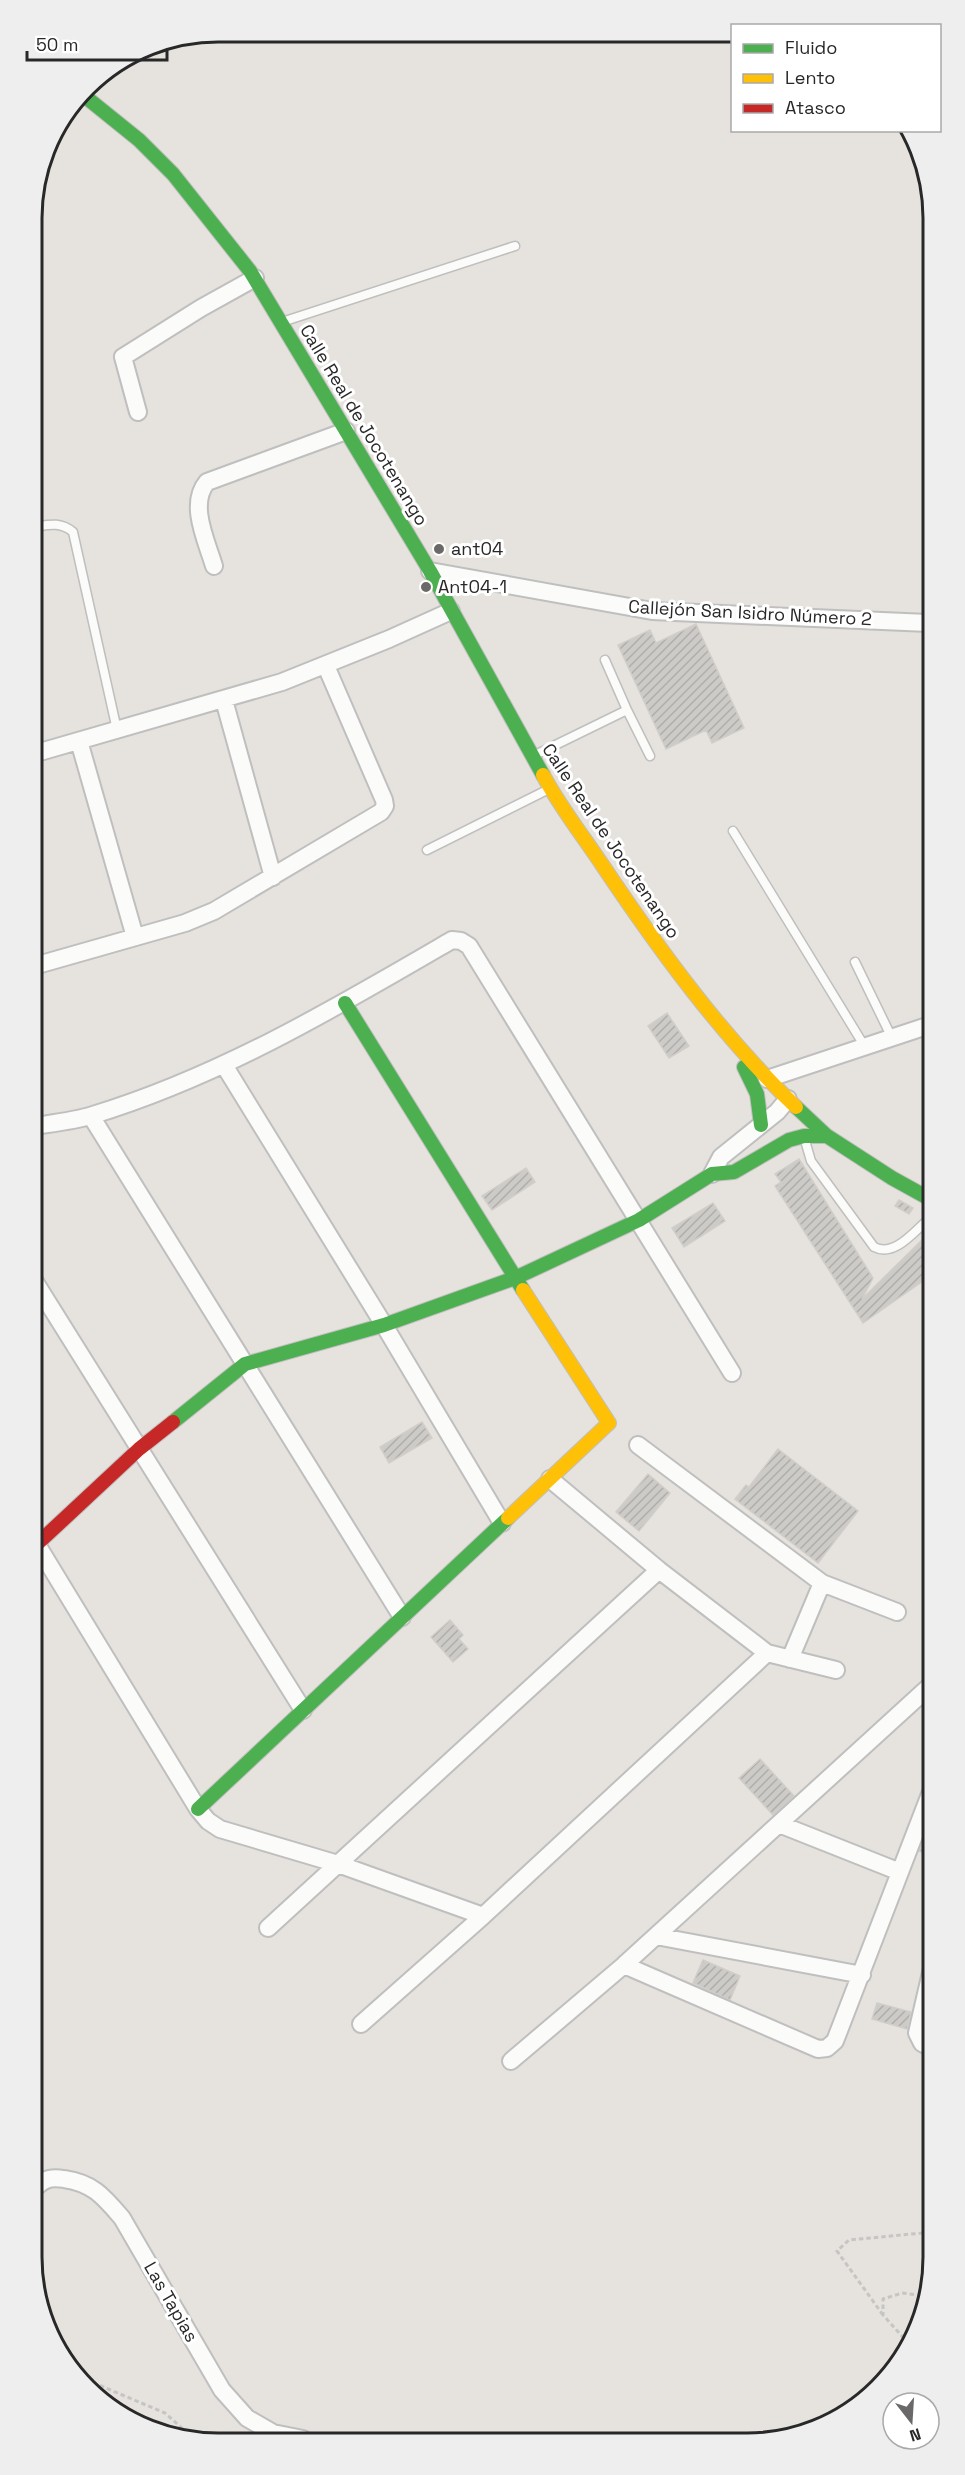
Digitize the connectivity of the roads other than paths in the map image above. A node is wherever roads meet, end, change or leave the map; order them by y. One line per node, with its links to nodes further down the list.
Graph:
1 (89, 99): 3 (street, Calle Real de Jocotenango)
2 (515, 246): 4 (lane)
3 (255, 278): 4 (street, Calle Real de Jocotenango); 5 (street)
4 (282, 322): 6 (street, Calle Real de Jocotenango)
5 (138, 412)
6 (346, 431): 8 (street); 9 (street, Calle Real de Jocotenango)
7 (42, 526): 16 (lane)
8 (214, 566)
9 (430, 571): 10 (street, Calle Real de Jocotenango); 11 (street, Callejón San Isidro Número 2)
10 (451, 611): 13 (street); 20 (street, Calle Real de Jocotenango)
11 (923, 623)
12 (605, 660): 15 (lane)
13 (326, 666): 14 (street); 24 (street)
14 (224, 700): 16 (street); 24 (street)
15 (627, 710): 19 (lane); 20 (lane)
16 (117, 730): 17 (street)
17 (79, 741): 18 (street); 25 (street)
18 (42, 751)
19 (650, 756)
20 (531, 757): 21 (street, Calle Real de Jocotenango)
21 (550, 788): 23 (lane); 28 (street, Calle Real de Jocotenango)
22 (733, 831): 32 (lane)
23 (427, 850)
24 (273, 877): 25 (street)
25 (135, 937): 27 (street)
26 (855, 962): 31 (lane)
27 (42, 964)
28 (697, 996): 34 (street, Calle Real de Jocotenango); 38 (street)
29 (345, 1003): 33 (street); 45 (street); 47 (street)
30 (923, 1027): 31 (street)
31 (892, 1038): 32 (street)
32 (866, 1047): 34 (street)
33 (224, 1065): 36 (street); 49 (street)
34 (767, 1079): 35 (street, Calle Real de Jocotenango)
35 (788, 1099): 38 (street); 40 (street, Calle Real de Jocotenango)
36 (91, 1116): 37 (street); 50 (street)
37 (42, 1125)
38 (760, 1125): 41 (street)
39 (804, 1136): 40 (street); 42 (street); 46 (lane)
40 (827, 1136): 44 (street, Calle Real de Jocotenango)
41 (740, 1141): 42 (street); 43 (street)
42 (754, 1160): 43 (street)
43 (712, 1174): 45 (street)
44 (923, 1195)
45 (639, 1220): 47 (street); 51 (street)
46 (923, 1224)
47 (515, 1278): 49 (street); 54 (street)
48 (42, 1293): 53 (street)
49 (384, 1325): 50 (street); 55 (street)
50 (245, 1364): 53 (street); 61 (street)
51 (732, 1373)
52 (638, 1445): 59 (street)
53 (139, 1449): 56 (street); 66 (street)
54 (550, 1479): 55 (street); 58 (street)
55 (502, 1523): 61 (street)
56 (42, 1538)
57 (42, 1554): 67 (street)
58 (659, 1570): 62 (street); 70 (street)
59 (822, 1583): 60 (street); 63 (street)
60 (897, 1612)
61 (402, 1617): 66 (street)
62 (767, 1653): 63 (street); 72 (street)
63 (790, 1659): 64 (street)
64 (836, 1671)
65 (923, 1693): 69 (street)
66 (303, 1710): 67 (street)
67 (198, 1809): 70 (street)
68 (923, 1812): 71 (street)
69 (779, 1824): 71 (street); 74 (street)
70 (338, 1864): 72 (street); 73 (street)
71 (900, 1872): 76 (street)
72 (483, 1916): 78 (street)
73 (268, 1928)
74 (656, 1936): 75 (street); 76 (street)
75 (624, 1965): 76 (street); 80 (street)
76 (861, 1975)
77 (923, 2007): 79 (street)
78 (361, 2024)
79 (923, 2043)
80 (511, 2061)
81 (42, 2182): 82 (street, Las Tapias)
82 (273, 2433)

